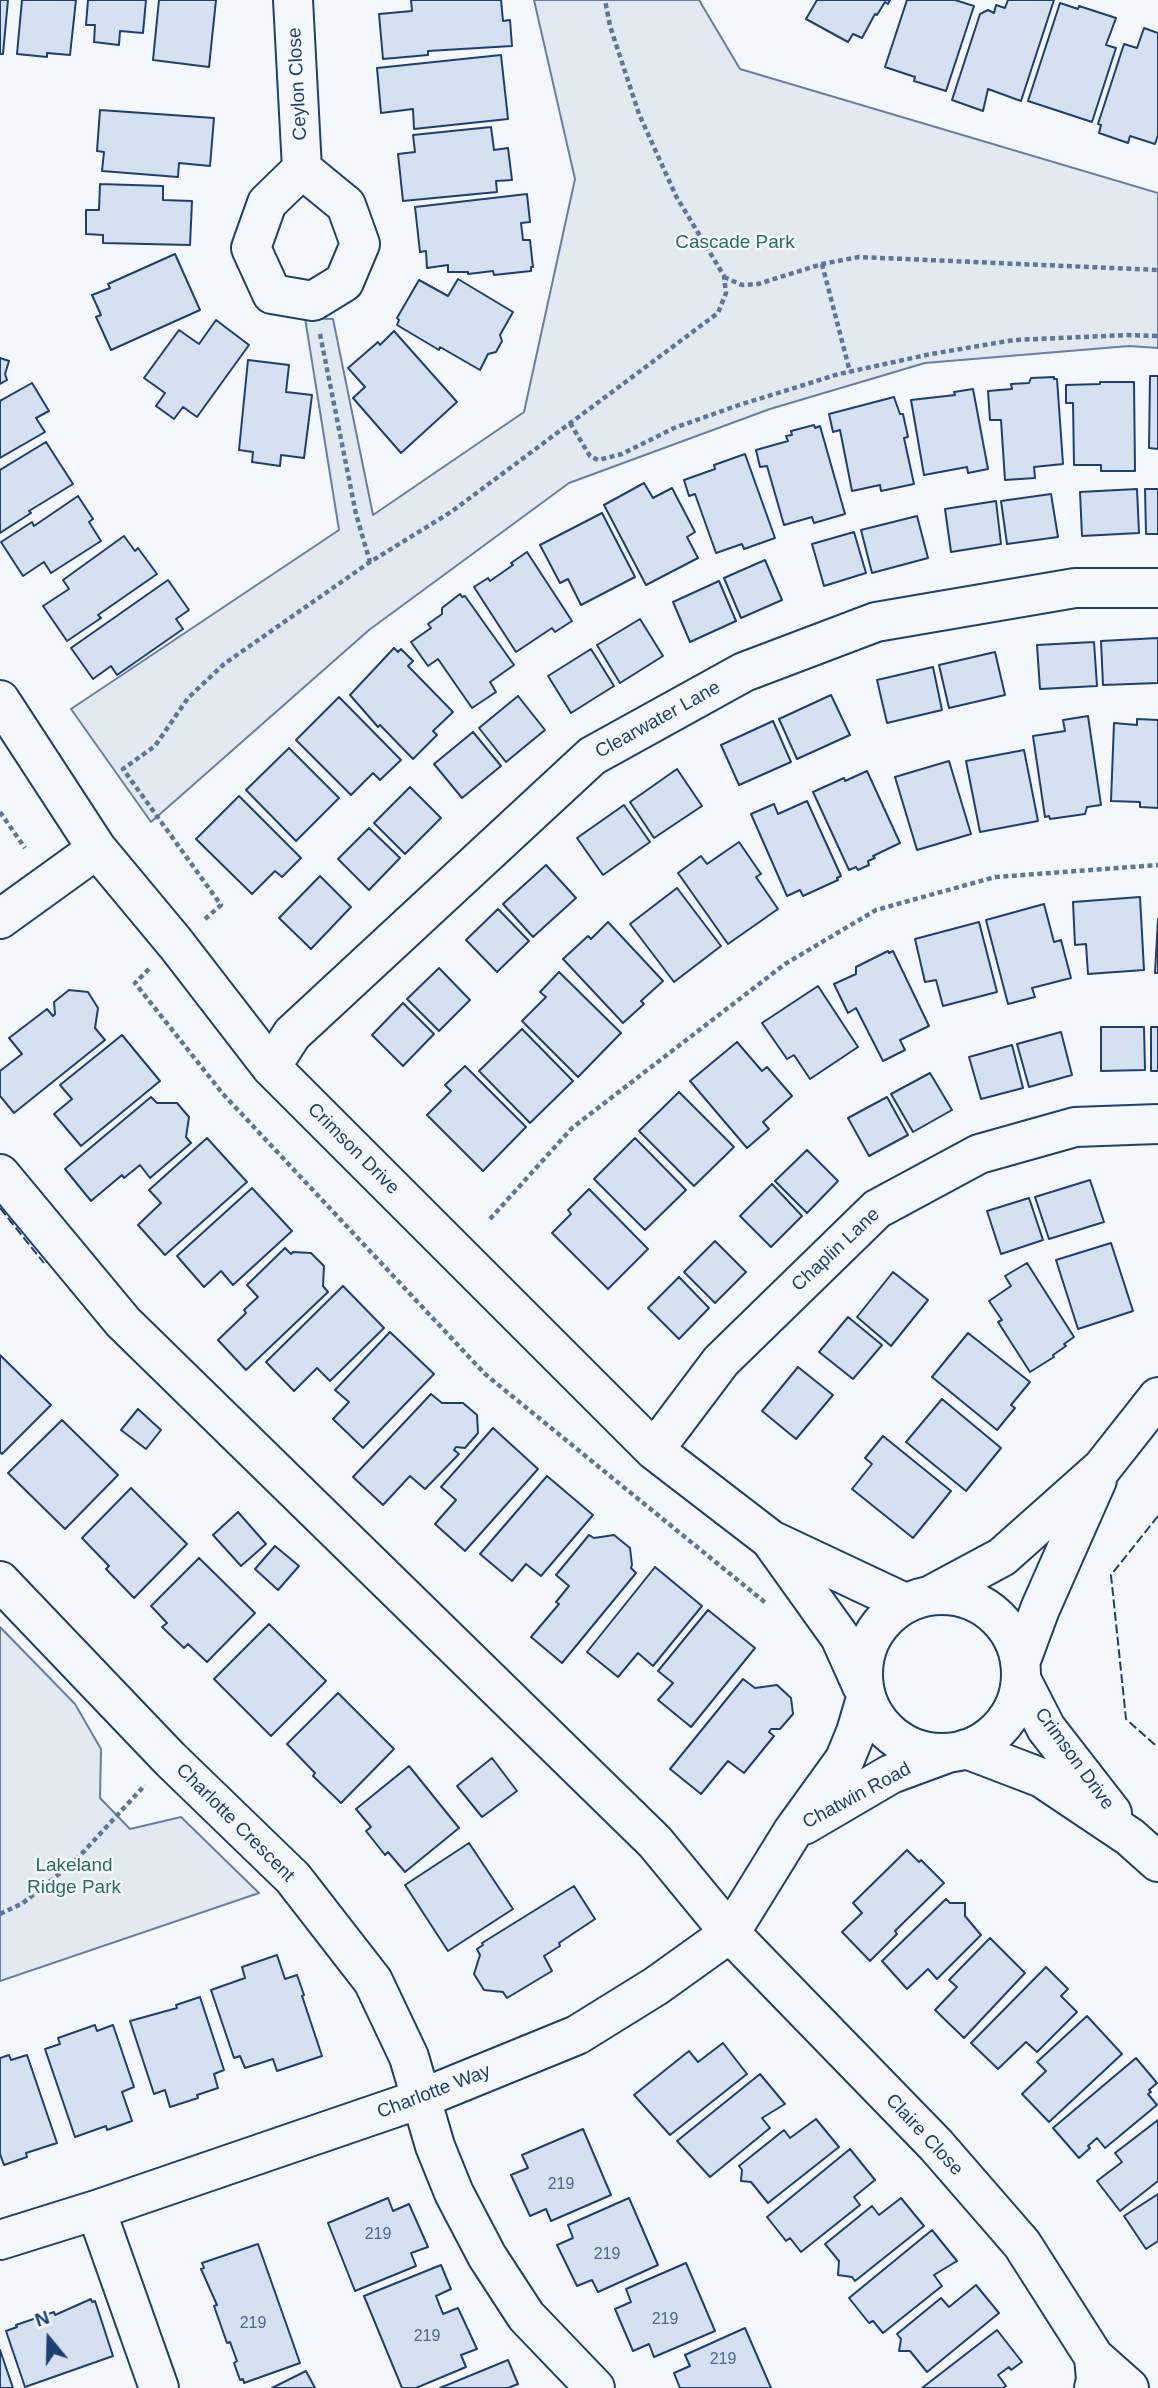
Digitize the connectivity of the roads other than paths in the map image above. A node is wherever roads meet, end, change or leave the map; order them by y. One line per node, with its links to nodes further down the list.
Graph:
1 (293, 0): 2 (street, Ceylon Close)
2 (302, 169): 2 (street, Ceylon Close)
3 (1158, 589): 7 (street, Clearwater Lane)
4 (0, 701): 5 (street, Crimson Drive)
5 (97, 849): 6 (street); 7 (street, Crimson Drive)
6 (0, 919)
7 (271, 1067): 11 (street, Crimson Drive)
8 (1158, 1124): 11 (street, Chaplin Lane)
9 (0, 1174): 22 (street, Claire Close)
10 (1158, 1397): 12 (street)
11 (654, 1450): 13 (street, Crimson Drive)
12 (1102, 1468): 15 (street); 16 (street)
13 (771, 1541): 15 (street, Crimson Drive); 17 (street, Crimson Drive)
14 (0, 1581): 23 (street, Charlotte Crescent)
15 (919, 1598): 16 (street); 17 (street)
16 (1021, 1671): 18 (street); 20 (street, Crimson Drive)
17 (864, 1693): 18 (street); 19 (street, Chatwin Road)
18 (957, 1751): 19 (street, Chatwin Road); 20 (street, Crimson Drive)
19 (793, 1831): 22 (street, Charlotte Way)
20 (1130, 1837): 21 (street, Crimson Drive)
21 (1158, 1862)
22 (730, 1933): 23 (street, Charlotte Way); 26 (street, Claire Close)
23 (420, 2099): 24 (street, Charlotte Way); 28 (street, Charlotte Crescent)
24 (96, 2210): 25 (street, Charlotte Way); 27 (street)
25 (0, 2240)
26 (1094, 2372): 29 (street, Claire Close)
27 (159, 2388)
28 (596, 2388)
29 (1129, 2388)

